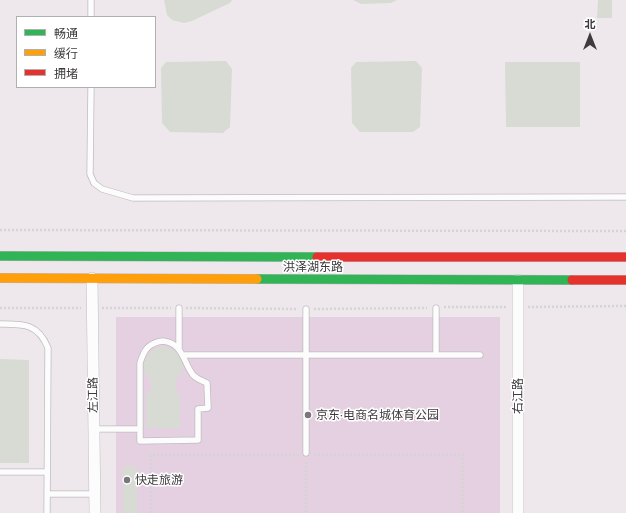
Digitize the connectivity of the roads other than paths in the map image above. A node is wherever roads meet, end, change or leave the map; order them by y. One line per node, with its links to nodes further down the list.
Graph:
1 (91, 0): 2 (lane)
2 (91, 16)
3 (91, 88): 4 (lane)
4 (626, 197)
5 (0, 256): 6 (main road, 洪泽湖东路)
6 (626, 257)
7 (0, 278): 8 (main road, 洪泽湖东路)
8 (92, 278): 9 (main road, 洪泽湖东路); 20 (street, 左江路)
9 (518, 280): 10 (main road, 洪泽湖东路); 29 (street, 右江路)
10 (626, 280)
11 (179, 308): 15 (lane)
12 (436, 308): 17 (lane)
13 (306, 309): 16 (lane)
14 (0, 324): 24 (lane)
15 (179, 349): 19 (lane); 21 (lane)
16 (306, 355): 17 (lane); 19 (lane); 22 (lane)
17 (436, 355): 18 (lane)
18 (480, 355)
19 (183, 356): 21 (lane)
20 (94, 429): 21 (lane); 26 (street, 左江路)
21 (140, 429)
22 (306, 453)
23 (0, 472): 24 (lane)
24 (47, 472): 25 (lane)
25 (47, 494): 26 (lane); 27 (lane)
26 (94, 494): 28 (street, 左江路)
27 (47, 513)
28 (95, 513)
29 (518, 513)

